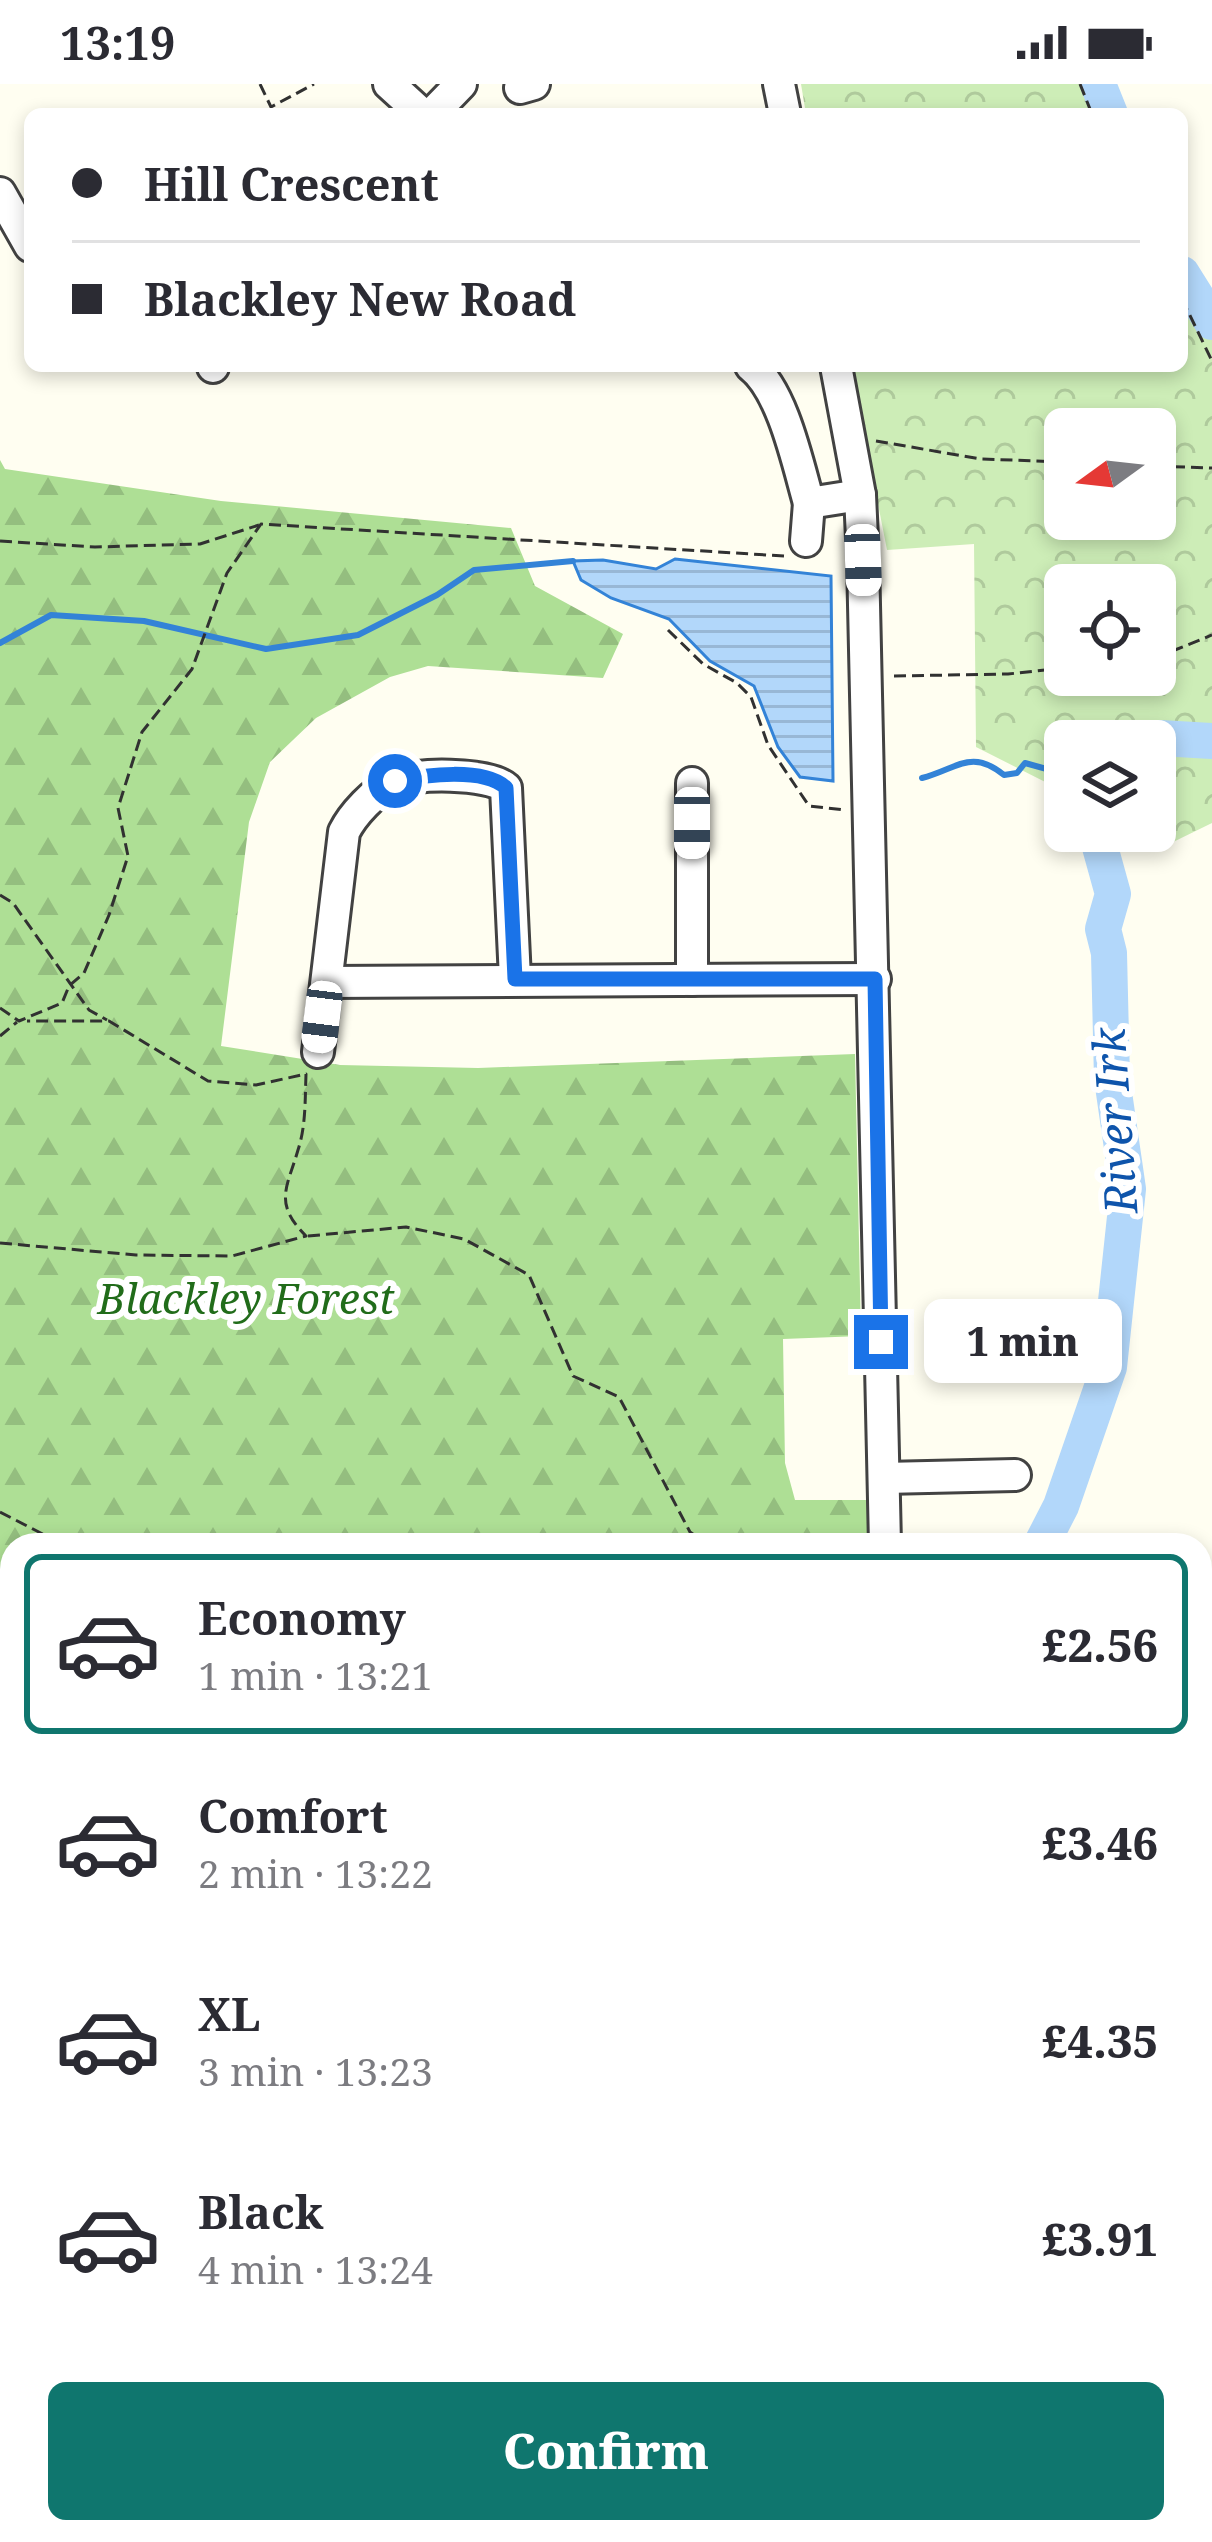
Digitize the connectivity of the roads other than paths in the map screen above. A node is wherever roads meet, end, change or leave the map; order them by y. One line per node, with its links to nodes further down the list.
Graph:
1 (389, 84): 3 (street)
2 (461, 84): 4 (street)
3 (415, 108)
4 (438, 108)
5 (0, 193): 6 (street)
6 (24, 235)
7 (758, 372): 10 (street)
8 (837, 372): 9 (street)
9 (860, 495): 10 (street); 14 (street)
10 (809, 503): 11 (street)
11 (794, 549)
12 (692, 784): 15 (street)
13 (515, 979): 15 (street); 16 (street); 16 (street)
14 (875, 979): 15 (street); 19 (street)
15 (692, 980)
16 (327, 982): 17 (street)
17 (318, 1052)
18 (1016, 1475): 19 (street)
19 (884, 1478): 20 (street)
20 (885, 1533)

